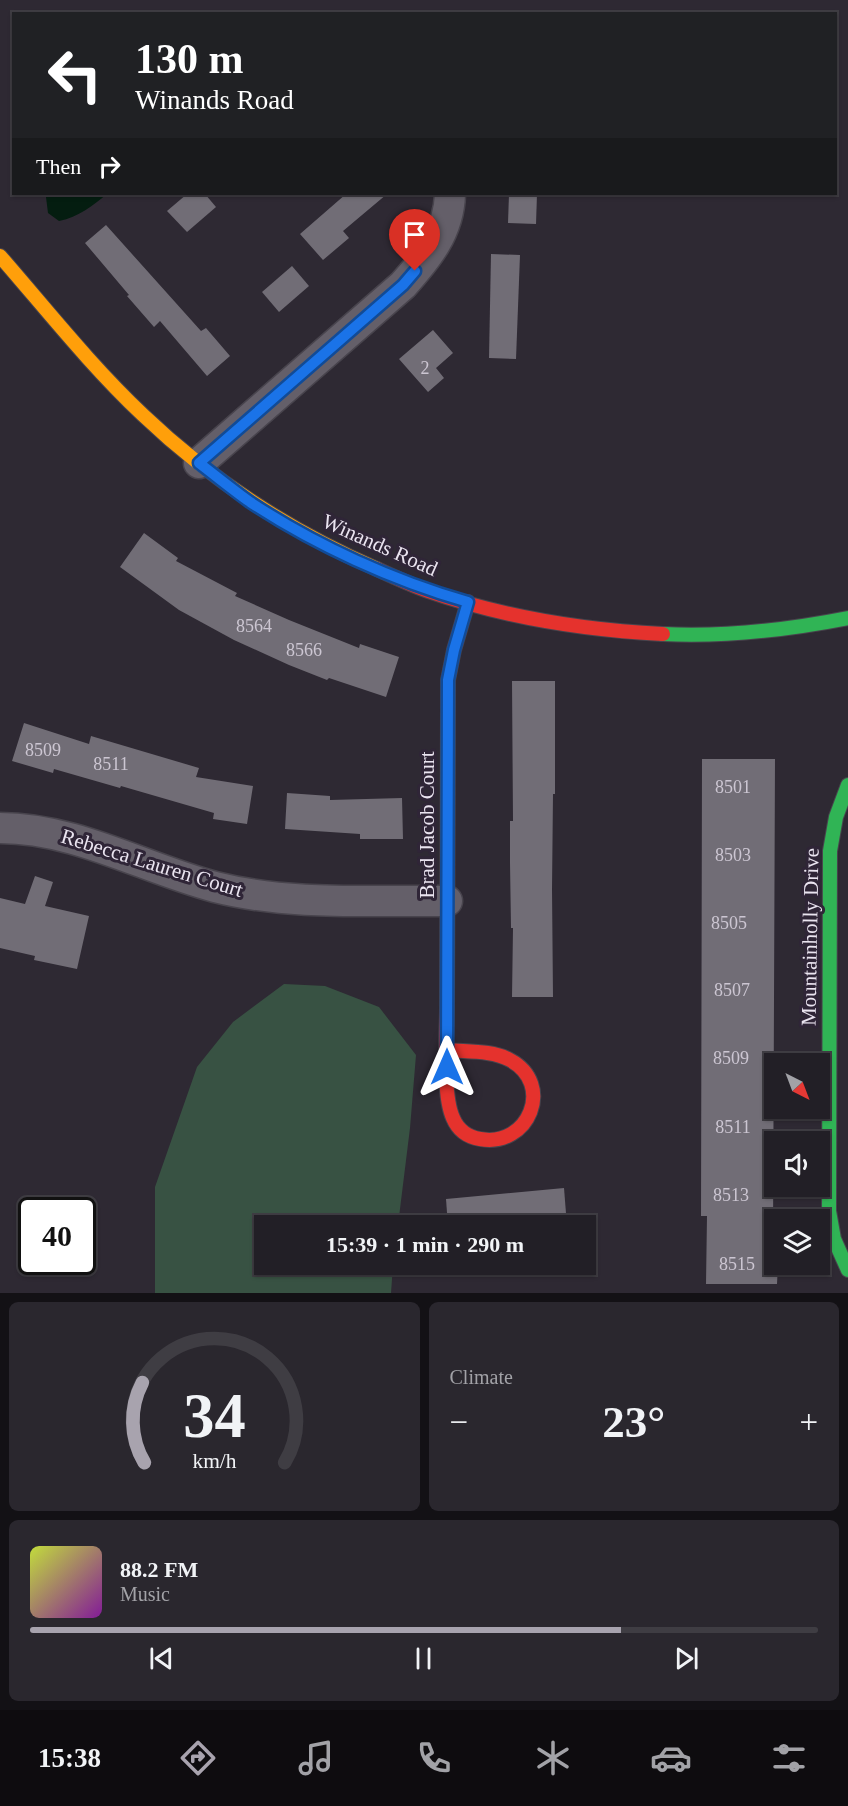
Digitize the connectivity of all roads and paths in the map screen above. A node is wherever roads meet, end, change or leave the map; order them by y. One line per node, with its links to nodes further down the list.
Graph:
1 (450, 195): 3 (street)
2 (0, 256): 3 (street, Winands Road)
3 (199, 463): 4 (street, Winands Road)
4 (468, 602): 5 (street, Winands Road); 8 (street, Brad Jacob Court)
5 (848, 618)
6 (848, 785): 10 (street, Mountainholly Drive)
7 (0, 828): 8 (street, Rebecca Lauren Court)
8 (447, 901): 9 (street, Brad Jacob Court)
9 (447, 1050): 9 (street, Brad Jacob Court)
10 (839, 1110): 11 (street, Mountainholly Drive)
11 (848, 1270)

